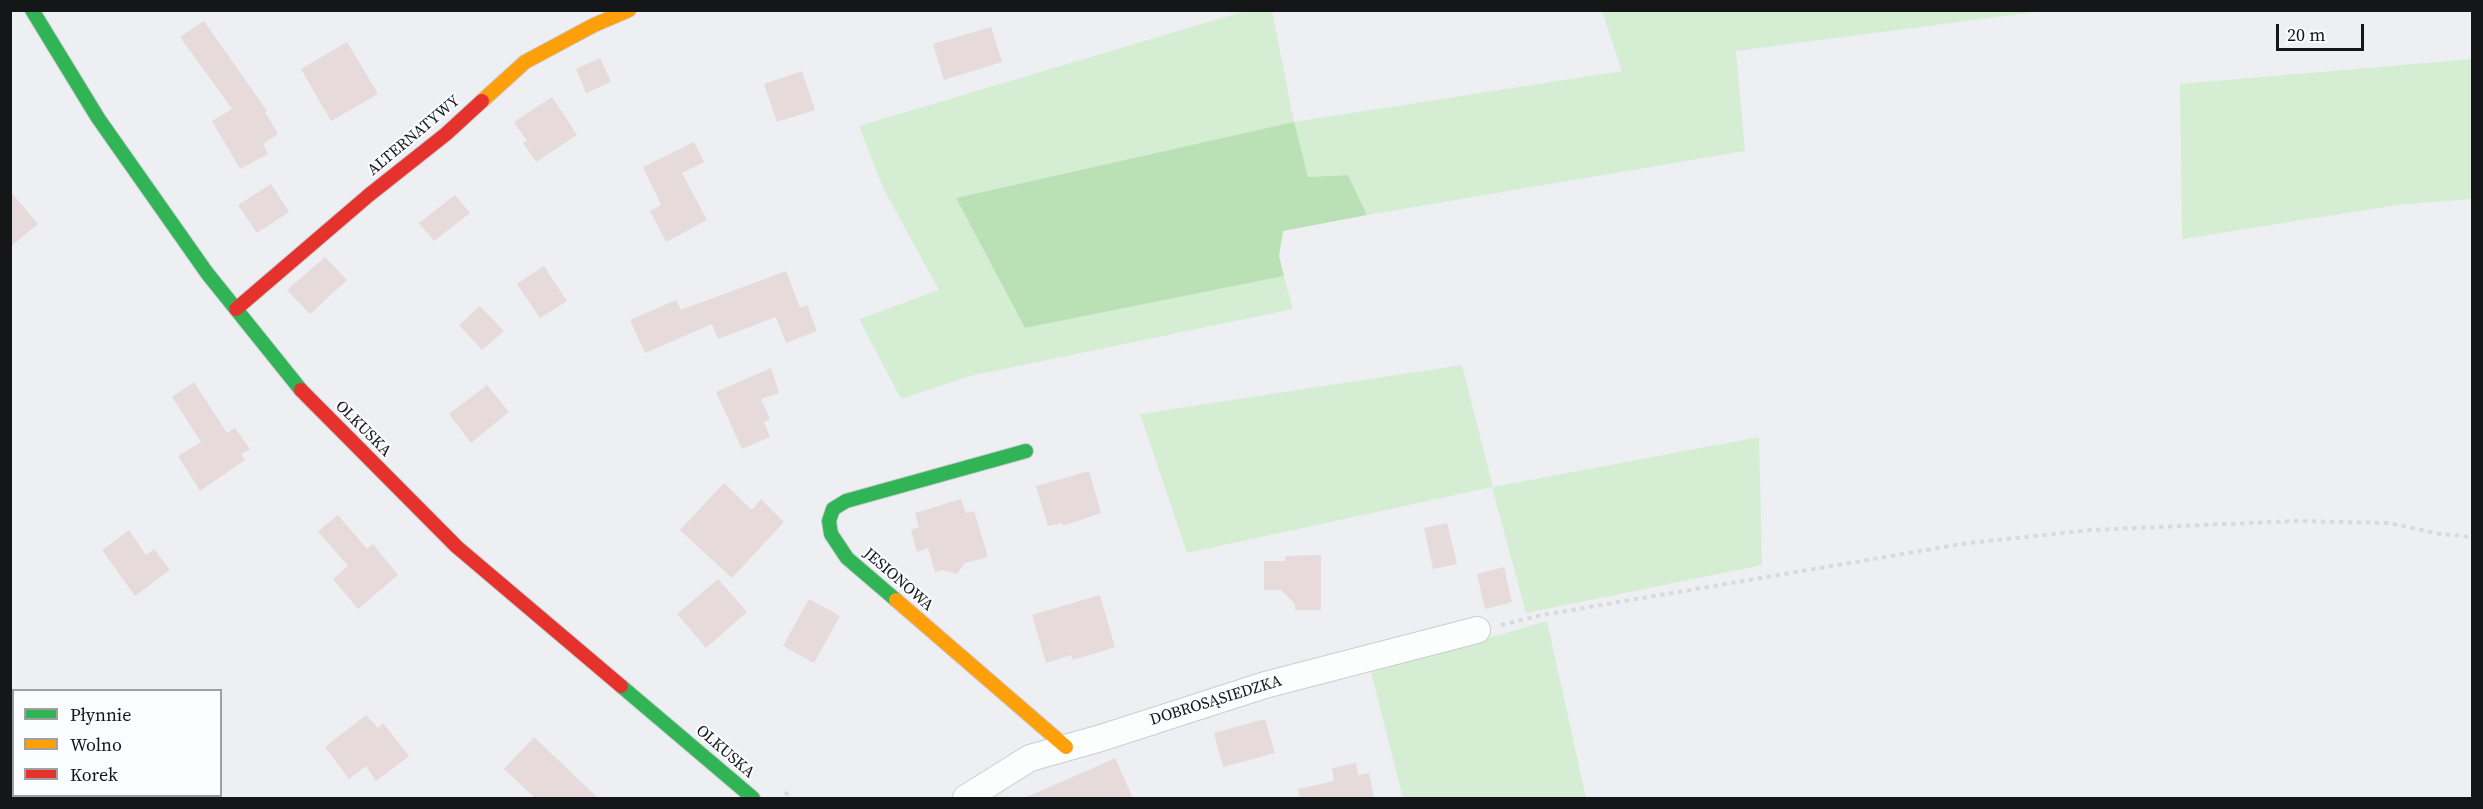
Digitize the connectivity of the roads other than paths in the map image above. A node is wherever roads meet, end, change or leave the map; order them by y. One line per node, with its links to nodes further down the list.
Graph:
1 (32, 10): 3 (main road, OLKUSKA)
2 (629, 10): 3 (main road, ALTERNATYWY)
3 (236, 309): 7 (main road, OLKUSKA)
4 (1026, 451): 6 (main road, JESIONOWA)
5 (1477, 630): 6 (street, DOBROSĄSIEDZKA)
6 (1066, 747): 8 (street, DOBROSĄSIEDZKA)
7 (753, 798)
8 (966, 798)

